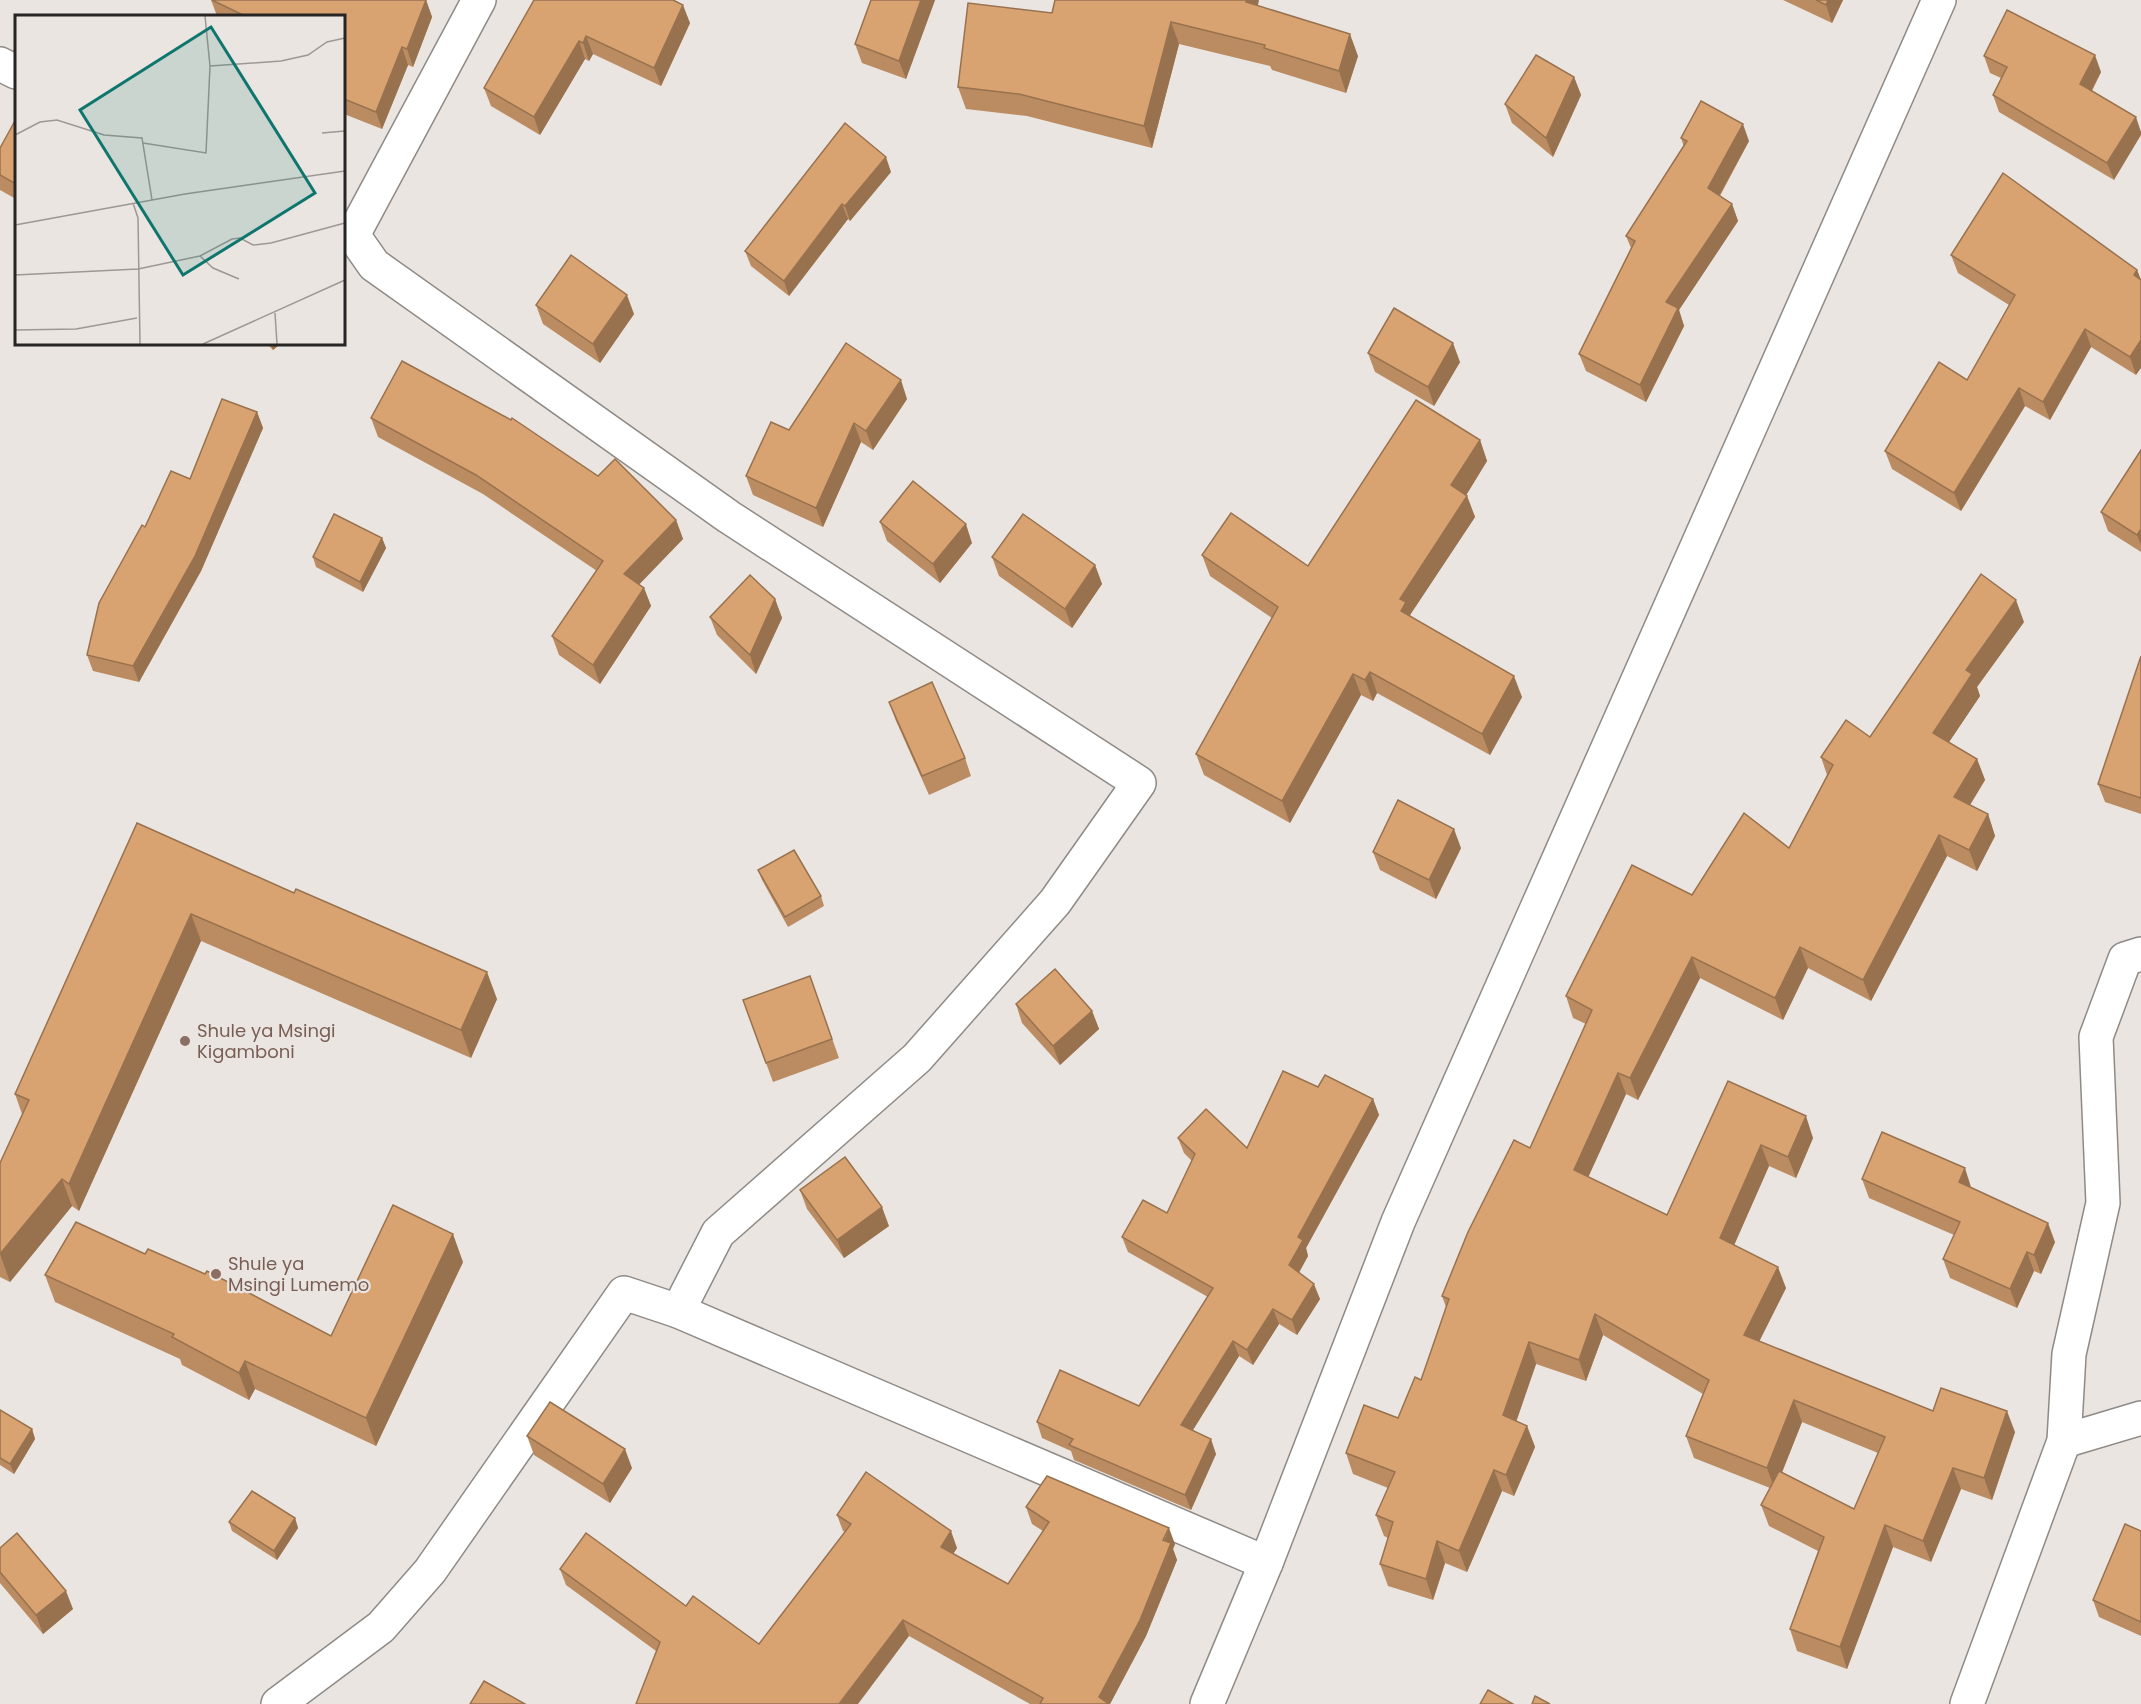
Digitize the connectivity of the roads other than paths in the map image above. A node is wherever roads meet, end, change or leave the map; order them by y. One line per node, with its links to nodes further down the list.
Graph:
1 (479, 0): 5 (street)
2 (1940, 0): 10 (street)
3 (0, 64): 4 (street)
4 (15, 72)
5 (348, 233): 7 (street)
6 (2141, 954): 9 (street)
7 (678, 1311): 10 (street); 11 (street)
8 (2141, 1418): 9 (street)
9 (2064, 1441): 13 (street)
10 (1266, 1563): 12 (street)
11 (278, 1704)
12 (1207, 1704)
13 (1967, 1704)

